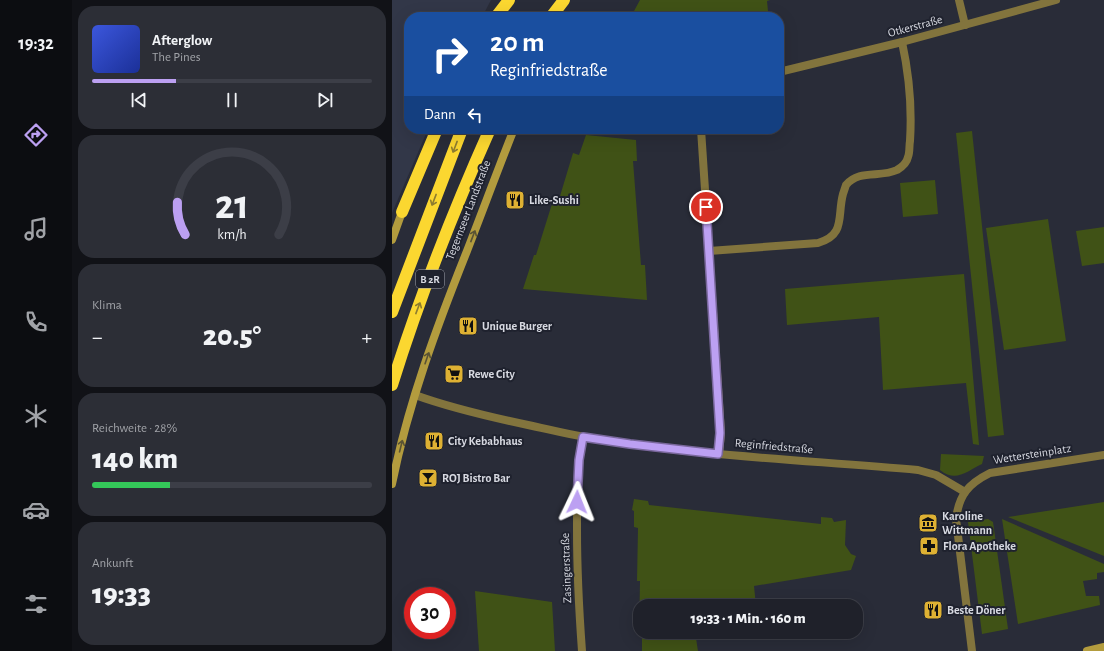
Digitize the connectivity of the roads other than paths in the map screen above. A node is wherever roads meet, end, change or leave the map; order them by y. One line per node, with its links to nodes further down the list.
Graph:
1 (510, 0): 5 (highway); 6 (highway)
2 (564, 0): 7 (highway); 8 (highway)
3 (958, 0): 9 (street)
4 (1056, 0): 9 (street, Otkerstraße)
5 (500, 12)
6 (508, 12)
7 (555, 12)
8 (560, 12)
9 (965, 25): 10 (street, Otkerstraße)
10 (902, 42): 11 (street, Otkerstraße); 19 (street)
11 (784, 71)
12 (435, 134): 17 (highway)
13 (460, 134): 20 (highway, B 2R, one-way to 20)
14 (488, 134): 21 (highway, Tegernseer Landstraße / B 2R, one-way to 14)
15 (512, 134): 22 (main road, Tegernseer Landstraße, one-way to 15)
16 (702, 134): 19 (street)
17 (402, 212): 18 (main road)
18 (392, 240)
19 (709, 251): 24 (street)
20 (392, 312)
21 (392, 385)
22 (415, 395): 23 (street, Reginfriedstraße); 26 (main road, Tegernseer Landstraße, one-way to 22)
23 (583, 437): 24 (street, Reginfriedstraße); 29 (street, Zasingerstraße)
24 (718, 454): 27 (street, Reginfriedstraße)
25 (1104, 455): 27 (street, Wettersteinplatz)
26 (392, 484)
27 (965, 492): 30 (street, Wettersteinplatz)
28 (1104, 647): 31 (main road)
29 (582, 651)
30 (972, 651)
31 (1087, 651)

